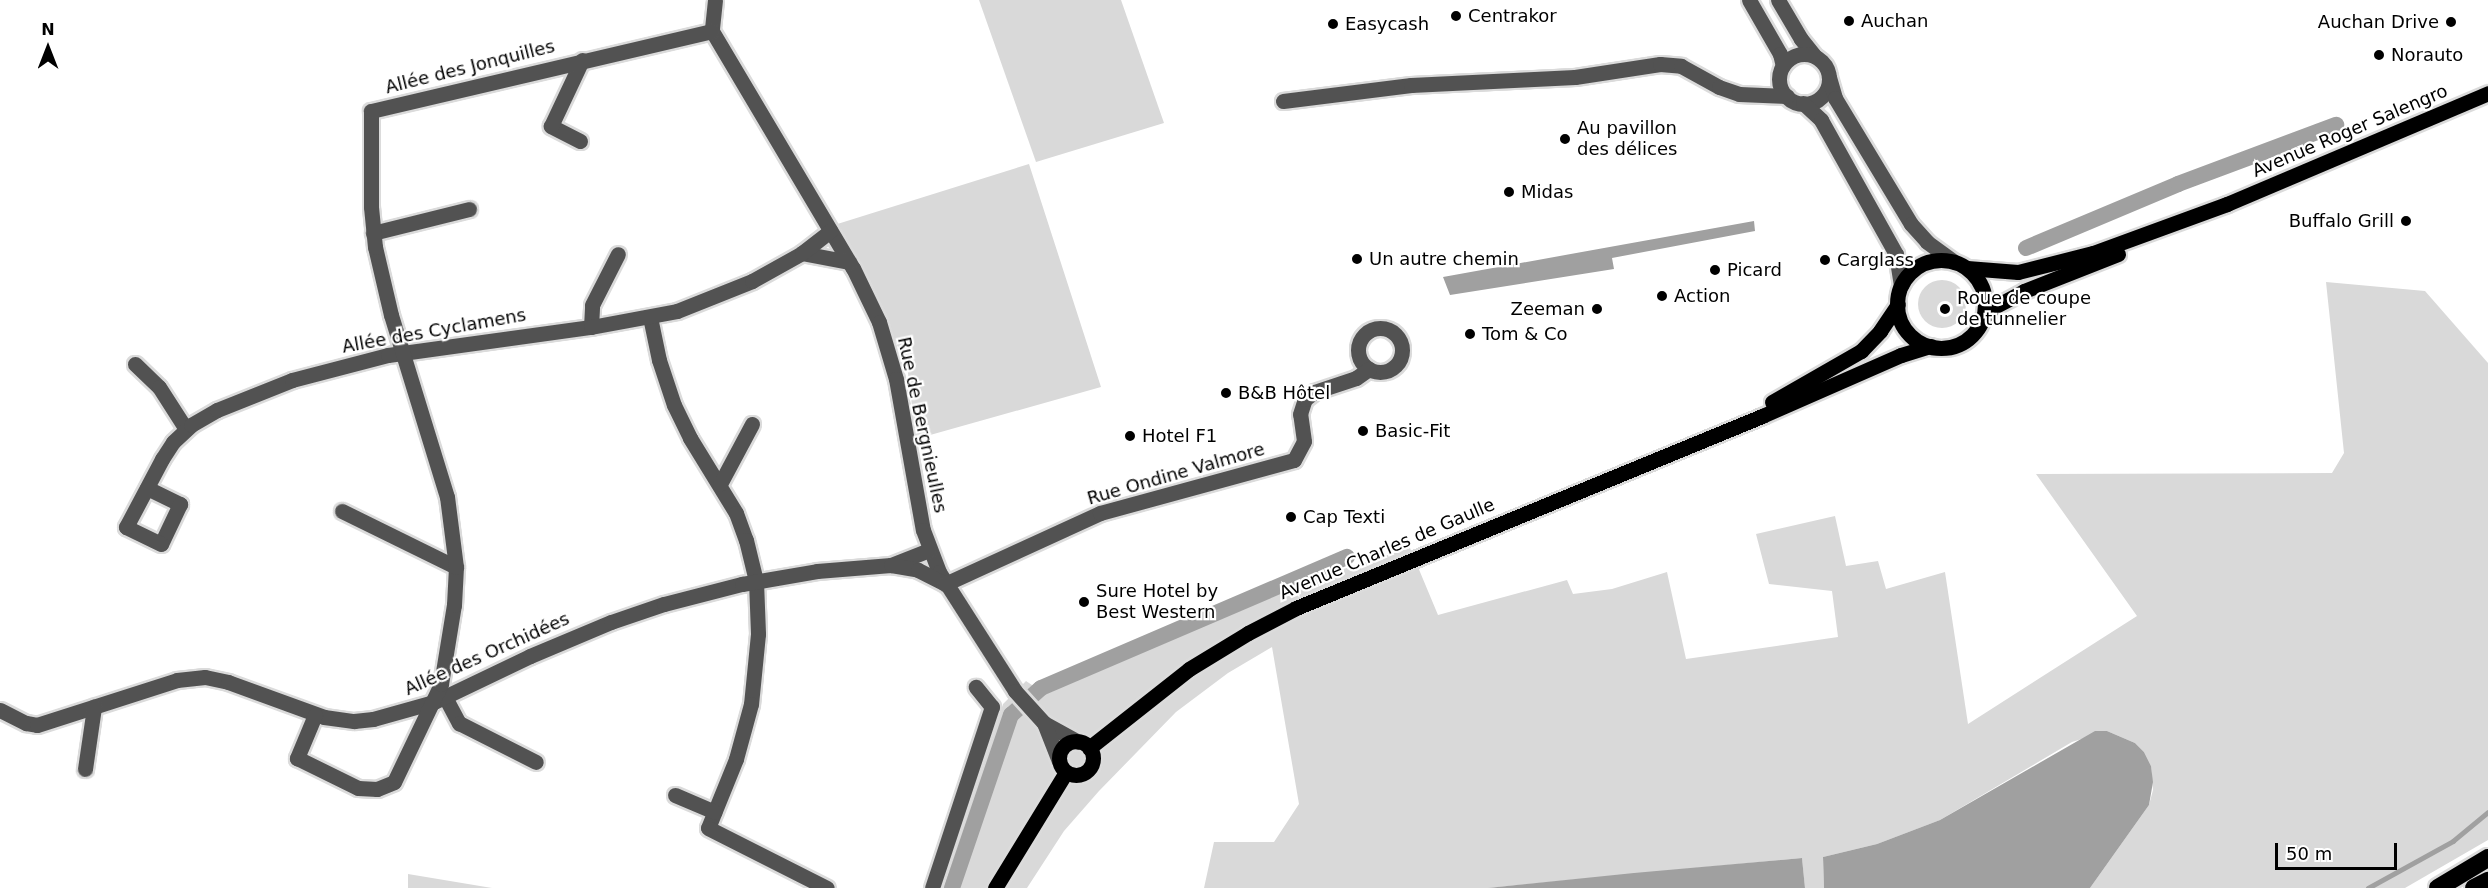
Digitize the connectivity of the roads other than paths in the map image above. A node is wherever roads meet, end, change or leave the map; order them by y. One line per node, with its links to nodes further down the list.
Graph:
1 (715, 0): 4 (street)
2 (1749, 0): 7 (street)
3 (1778, 0): 5 (street)
4 (712, 31): 6 (street, Allée des Jonquilles); 17 (street, Rue de Bergnieulles)
5 (1815, 56): 7 (street); 8 (street)
6 (582, 60): 14 (street); 18 (street, Allée des Jonquilles)
7 (1781, 70): 9 (street); 11 (street)
8 (1829, 77): 13 (street); 22 (street)
9 (1728, 91): 11 (street); 12 (street)
10 (2488, 93): 15 (main road, Avenue Roger Salengro)
11 (1787, 96): 13 (street)
12 (1283, 101)
13 (1803, 103): 23 (street)
14 (580, 141)
15 (2226, 204): 22 (main road, Avenue Roger Salengro); 26 (main road, Avenue Roger Salengro)
16 (469, 210): 18 (street)
17 (830, 231): 19 (street, Allée des Cyclamens); 21 (street, Rue de Bergnieulles)
18 (373, 233): 29 (street, Allée des Jonquilles)
19 (802, 253): 21 (street); 25 (street, Allée des Cyclamens)
20 (618, 254): 27 (street)
21 (849, 262): 38 (street, Rue de Bergnieulles)
22 (1961, 265): 23 (main road); 26 (main road)
23 (1901, 286): 24 (main road)
24 (1898, 304): 28 (main road); 34 (main road, Avenue Charles de Gaulle)
25 (650, 317): 27 (street, Allée des Cyclamens); 35 (street)
26 (1983, 318): 28 (main road)
27 (591, 327): 29 (street, Allée des Cyclamens)
28 (1931, 346): 34 (main road, Avenue Charles de Gaulle)
29 (402, 353): 33 (street, Allée des Cyclamens); 40 (street, Allée des Jonquilles)
30 (135, 364): 33 (street)
31 (1369, 369): 42 (street, Rue Ondine Valmore)
32 (752, 424): 35 (street)
33 (186, 429): 36 (street, Allée des Cyclamens)
34 (1725, 429): 49 (main road, Avenue Charles de Gaulle)
35 (720, 484): 41 (street)
36 (147, 488): 36 (street, Allée des Cyclamens)
37 (342, 511): 40 (street)
38 (929, 550): 39 (street, Allée des Orchidées); 42 (street, Rue de Bergnieulles)
39 (891, 565): 41 (street, Allée des Orchidées); 42 (street, Allée des Orchidées)
40 (456, 567): 44 (street, Allée des Jonquilles)
41 (756, 581): 44 (street, Allée des Orchidées); 54 (street)
42 (945, 584): 48 (street, Rue de Bergnieulles)
43 (976, 687): 58 (street)
44 (439, 700): 47 (street, Allée des Orchidées); 47 (street, Allée des Jonquilles); 50 (street)
45 (94, 707): 46 (street, Allée des Orchidées); 47 (street, Allée des Orchidées); 52 (street)
46 (0, 711)
47 (315, 715)
48 (1039, 718): 49 (street, Rue de Bergnieulles); 51 (street, Rue de Bergnieulles)
49 (1084, 745): 51 (main road, Avenue Charles de Gaulle); 51 (main road)
50 (536, 762)
51 (1063, 766): 59 (main road, Avenue Charles de Gaulle)
52 (85, 769)
53 (675, 795): 54 (street)
54 (714, 812): 57 (street)
55 (2488, 858): 60 (highway)
56 (2488, 881): 61 (highway)
57 (827, 888)
58 (932, 888)
59 (995, 888)
60 (2438, 888)
61 (2474, 888)

